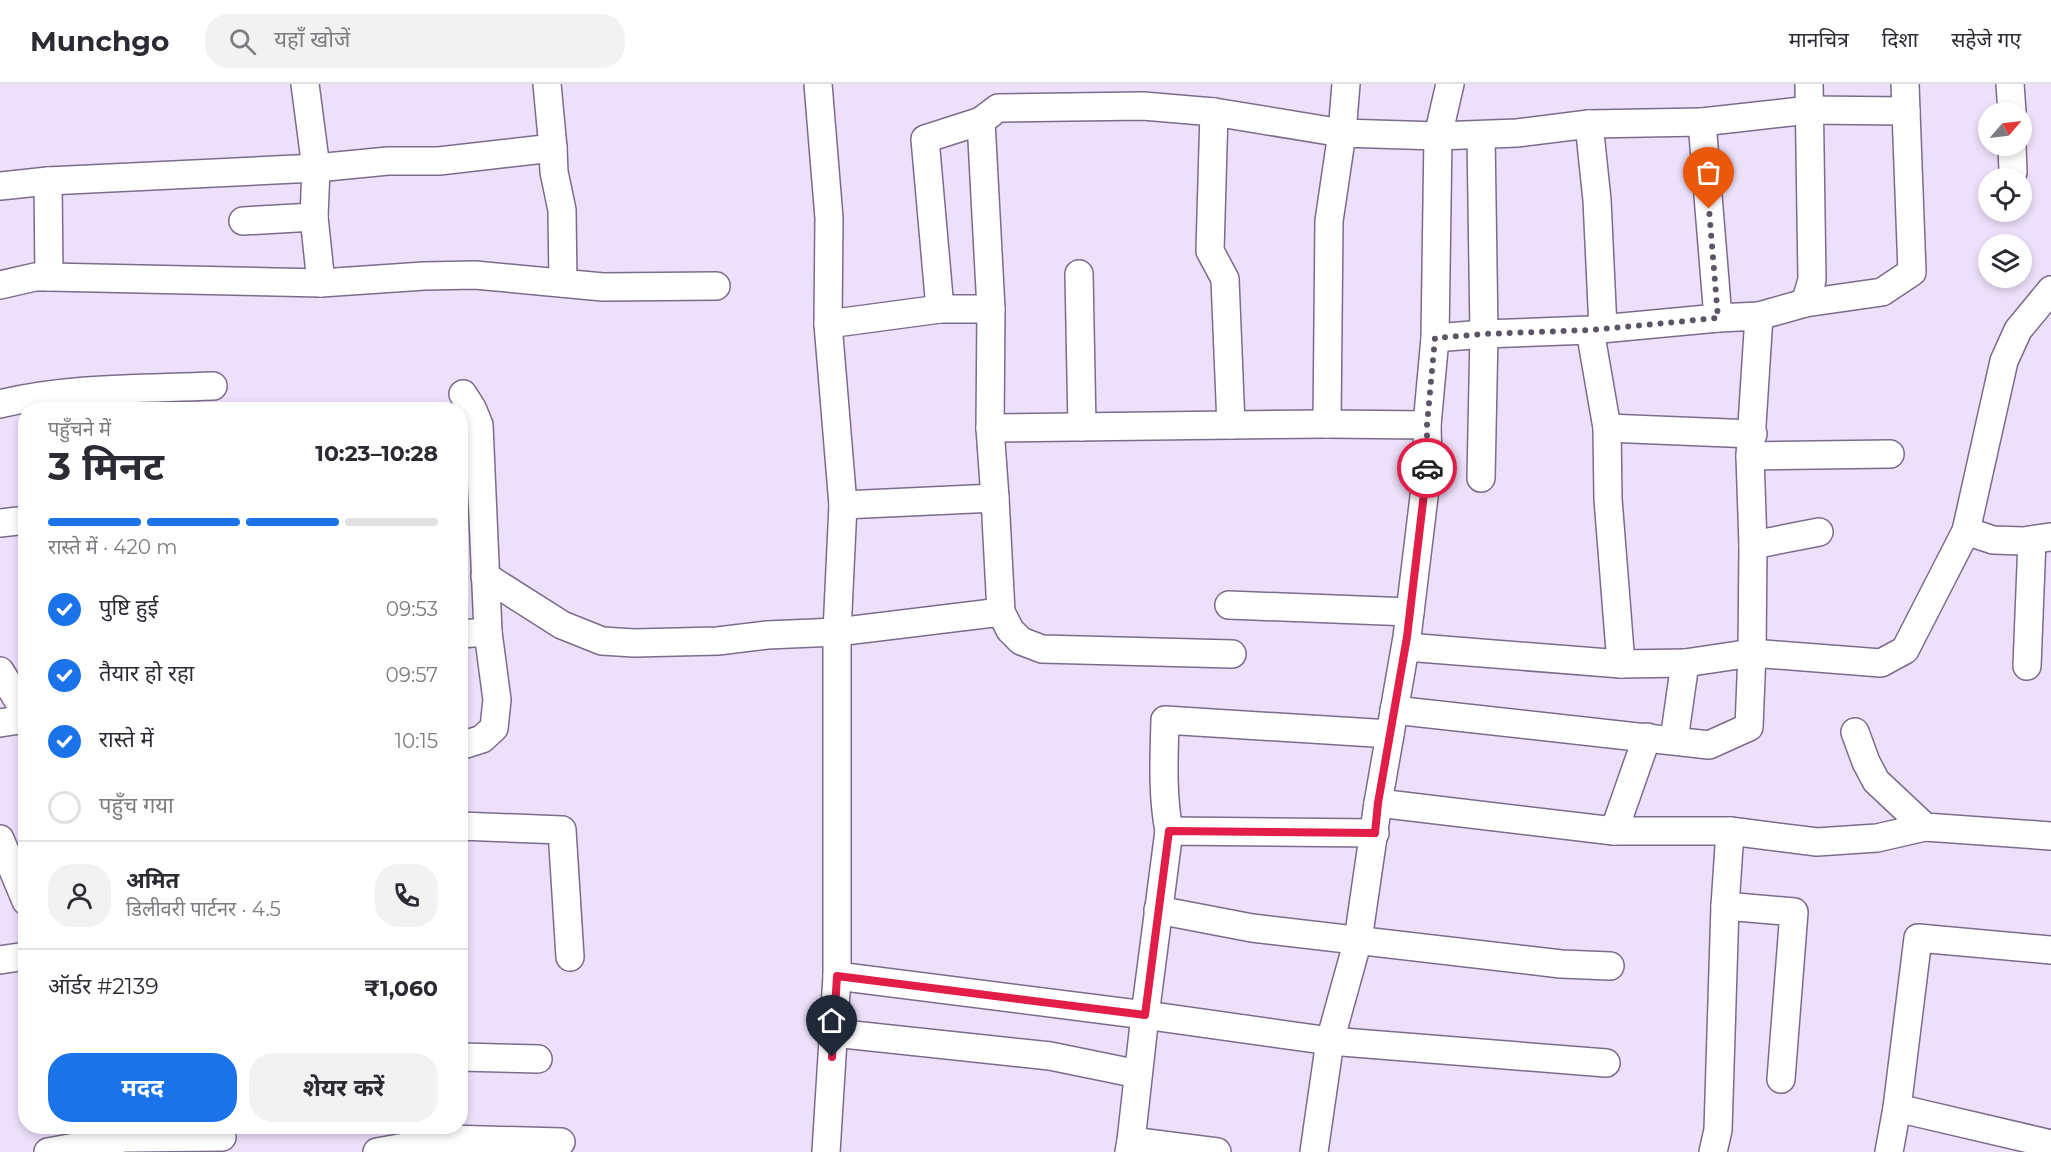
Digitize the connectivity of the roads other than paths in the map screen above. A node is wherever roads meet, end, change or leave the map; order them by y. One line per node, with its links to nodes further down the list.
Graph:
1 (305, 84): 19 (street)
2 (547, 84): 18 (street)
3 (818, 84): 36 (street)
4 (1346, 84): 15 (street)
5 (1450, 84): 17 (street)
6 (1905, 84): 10 (street)
7 (2010, 84): 9 (street)
8 (1809, 97): 10 (street); 13 (street); 31 (street)
9 (2011, 102)
10 (1906, 111): 31 (street)
11 (1214, 112): 12 (street); 15 (street); 44 (street)
12 (981, 121): 32 (street); 33 (street)
13 (1701, 122): 14 (street); 35 (street)
14 (1589, 124): 16 (street); 37 (street)
15 (1342, 133): 17 (street); 43 (street)
16 (1481, 135): 17 (street); 38 (street)
17 (1438, 136): 39 (street)
18 (553, 148): 19 (street); 27 (street)
19 (316, 168): 20 (street); 22 (street)
20 (48, 182): 21 (street); 25 (street)
21 (0, 186)
22 (314, 217): 23 (street); 26 (street)
23 (243, 221)
24 (1079, 274): 46 (street)
25 (49, 277): 26 (street); 28 (street)
26 (321, 283): 27 (street)
27 (563, 283): 29 (street)
28 (0, 285)
29 (716, 286)
30 (2051, 290): 57 (street)
31 (1805, 303): 34 (street)
32 (940, 309): 33 (street); 36 (street)
33 (991, 309): 47 (street)
34 (1759, 316): 35 (street); 49 (street)
35 (1718, 318): 37 (street)
36 (828, 324): 53 (street)
37 (1597, 329): 38 (street); 48 (street)
38 (1484, 334): 39 (street); 51 (street)
39 (1435, 338): 45 (street)
40 (213, 386): 42 (street)
41 (463, 394): 56 (street)
42 (0, 404)
43 (1327, 424): 44 (street); 45 (street)
44 (1231, 425): 46 (street)
45 (1427, 425): 64 (street)
46 (1082, 427): 47 (street)
47 (990, 428): 52 (street)
48 (1606, 428): 49 (street); 72 (street)
49 (1752, 445): 50 (street); 60 (street)
50 (1890, 454)
51 (1481, 478)
52 (995, 498): 53 (street); 63 (street)
53 (843, 505): 66 (street)
54 (18, 520): 55 (street)
55 (0, 523)
56 (472, 528): 61 (street)
57 (1966, 531): 59 (street); 69 (street)
58 (1819, 532): 60 (street)
59 (2042, 538): 73 (street)
60 (1753, 545): 69 (street)
61 (485, 576): 65 (street); 66 (street)
62 (1229, 605): 64 (street)
63 (1001, 612): 66 (street); 70 (street)
64 (1410, 612): 68 (street)
65 (488, 632): 67 (street); 82 (street)
66 (837, 632): 101 (street)
67 (468, 633)
68 (1406, 647): 72 (street); 77 (street)
69 (1752, 653): 71 (street); 81 (street)
70 (1232, 654)
71 (1685, 663): 72 (street); 81 (street)
72 (1621, 664)
73 (2027, 666)
74 (0, 671): 75 (street)
75 (18, 700)
76 (18, 720): 78 (street)
77 (1392, 722): 80 (street); 83 (street); 86 (street)
78 (0, 723)
79 (1855, 732): 85 (street)
80 (1647, 737): 81 (street); 87 (street)
81 (1674, 740)
82 (468, 744)
83 (1378, 803): 87 (street); 89 (street)
84 (468, 826): 98 (street)
85 (1925, 827): 88 (street); 90 (street)
86 (1169, 831): 89 (street); 94 (street)
87 (1614, 831): 88 (street)
88 (1730, 831): 93 (street)
89 (1375, 833): 95 (street)
90 (2051, 836)
91 (0, 839): 92 (street)
92 (18, 882)
93 (1725, 906): 109 (street); 122 (street)
94 (1158, 910): 95 (street); 102 (street)
95 (1358, 940): 100 (street); 104 (street)
96 (2051, 950): 110 (street)
97 (18, 957): 99 (street)
98 (570, 957)
99 (0, 960)
100 (1610, 966)
101 (837, 976): 102 (street); 103 (street)
102 (1145, 1015): 104 (street); 108 (street)
103 (834, 1033): 108 (street); 119 (street)
104 (1330, 1041): 107 (street); 121 (street)
105 (468, 1057): 106 (street)
106 (538, 1059)
107 (1606, 1064)
108 (1138, 1074): 116 (street)
109 (1781, 1079)
110 (1897, 1108): 115 (street); 123 (street)
111 (223, 1138): 112 (street)
112 (125, 1139): 117 (street)
113 (449, 1139): 114 (street); 118 (street)
114 (561, 1142)
115 (2051, 1144)
116 (1130, 1146): 120 (street)
117 (48, 1152)
118 (377, 1152)
119 (826, 1152)
120 (1217, 1152)
121 (1314, 1152)
122 (1713, 1152)
123 (1889, 1152)

